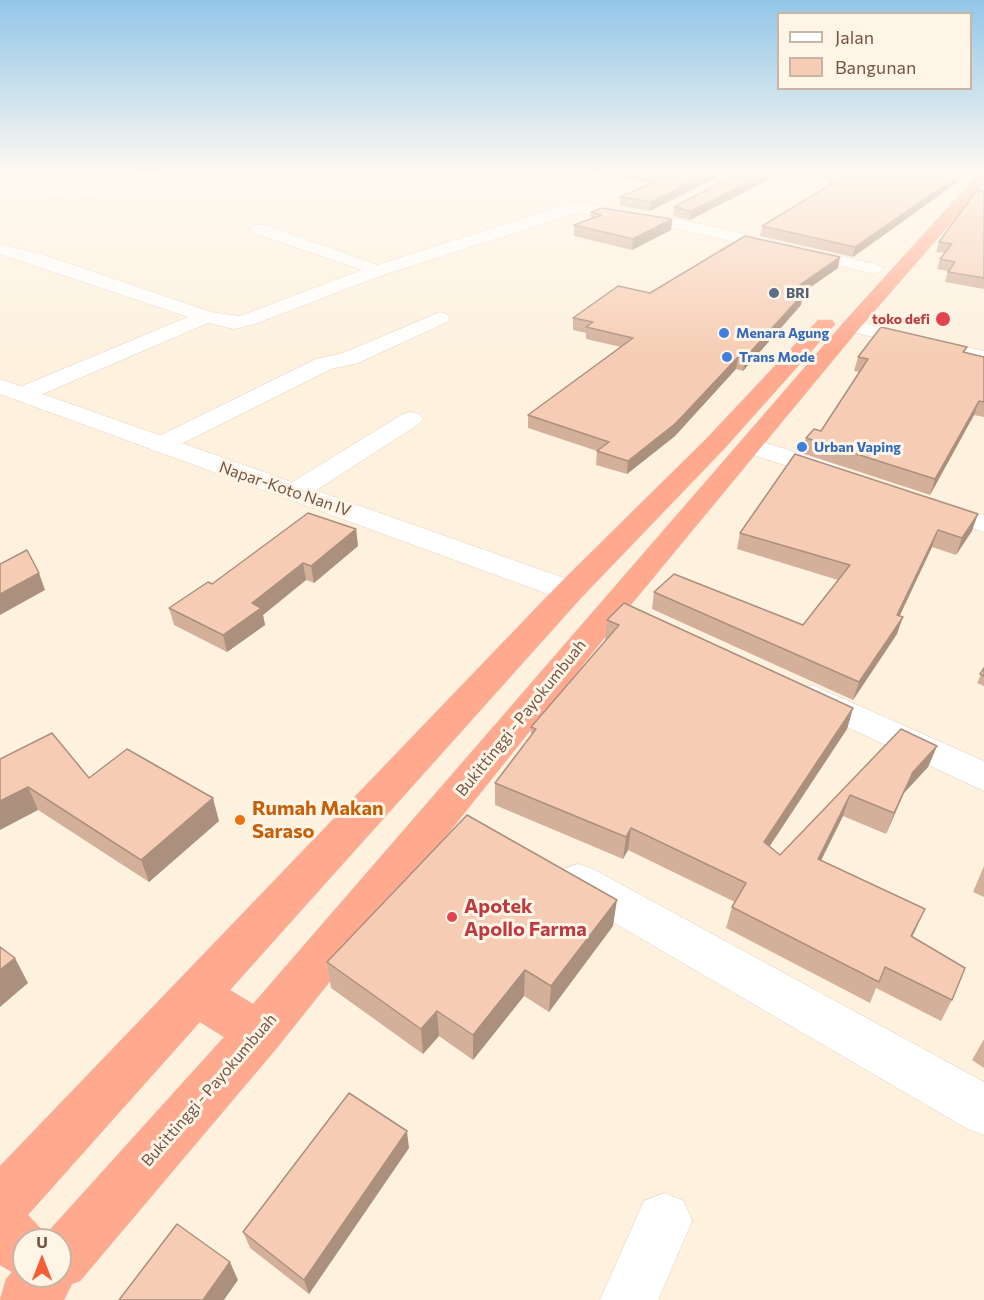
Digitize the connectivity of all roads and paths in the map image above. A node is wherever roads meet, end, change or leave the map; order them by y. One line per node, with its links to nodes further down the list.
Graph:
1 (270, 233): 8 (street)
2 (495, 233): 8 (street)
3 (716, 233): 7 (street)
4 (918, 233): 7 (highway, Bukittinggi - Payokumbuah)
5 (933, 233): 11 (highway, Bukittinggi - Payokumbuah)
6 (0, 249): 9 (street)
7 (875, 269): 21 (highway, Bukittinggi - Payokumbuah)
8 (374, 272): 9 (street)
9 (206, 317): 13 (street)
10 (441, 318): 15 (street)
11 (851, 326): 12 (street); 16 (highway, Bukittinggi - Payokumbuah)
12 (984, 357)
13 (12, 390): 15 (street, Napar-Koto Nan IV)
14 (411, 419): 18 (street)
15 (160, 445): 18 (street, Napar-Koto Nan IV)
16 (750, 446): 17 (street); 22 (highway, Bukittinggi - Payokumbuah)
17 (863, 482)
18 (295, 492): 21 (street, Napar-Koto Nan IV)
19 (907, 497): 20 (street)
20 (984, 524)
21 (570, 591): 27 (highway, Bukittinggi - Payokumbuah)
22 (614, 605): 23 (street); 28 (highway, Bukittinggi - Payokumbuah)
23 (647, 620)
24 (788, 686): 25 (street)
25 (984, 777)
26 (541, 860): 29 (street)
27 (197, 995): 28 (highway); 30 (highway, Bukittinggi - Payokumbuah)
28 (259, 1033): 34 (highway, Bukittinggi - Payokumbuah)
29 (984, 1110)
30 (0, 1205)
31 (664, 1221): 37 (street)
32 (0, 1227): 33 (highway)
33 (12, 1238)
34 (72, 1247)
35 (37, 1288): 36 (highway)
36 (27, 1300)
37 (629, 1300)

